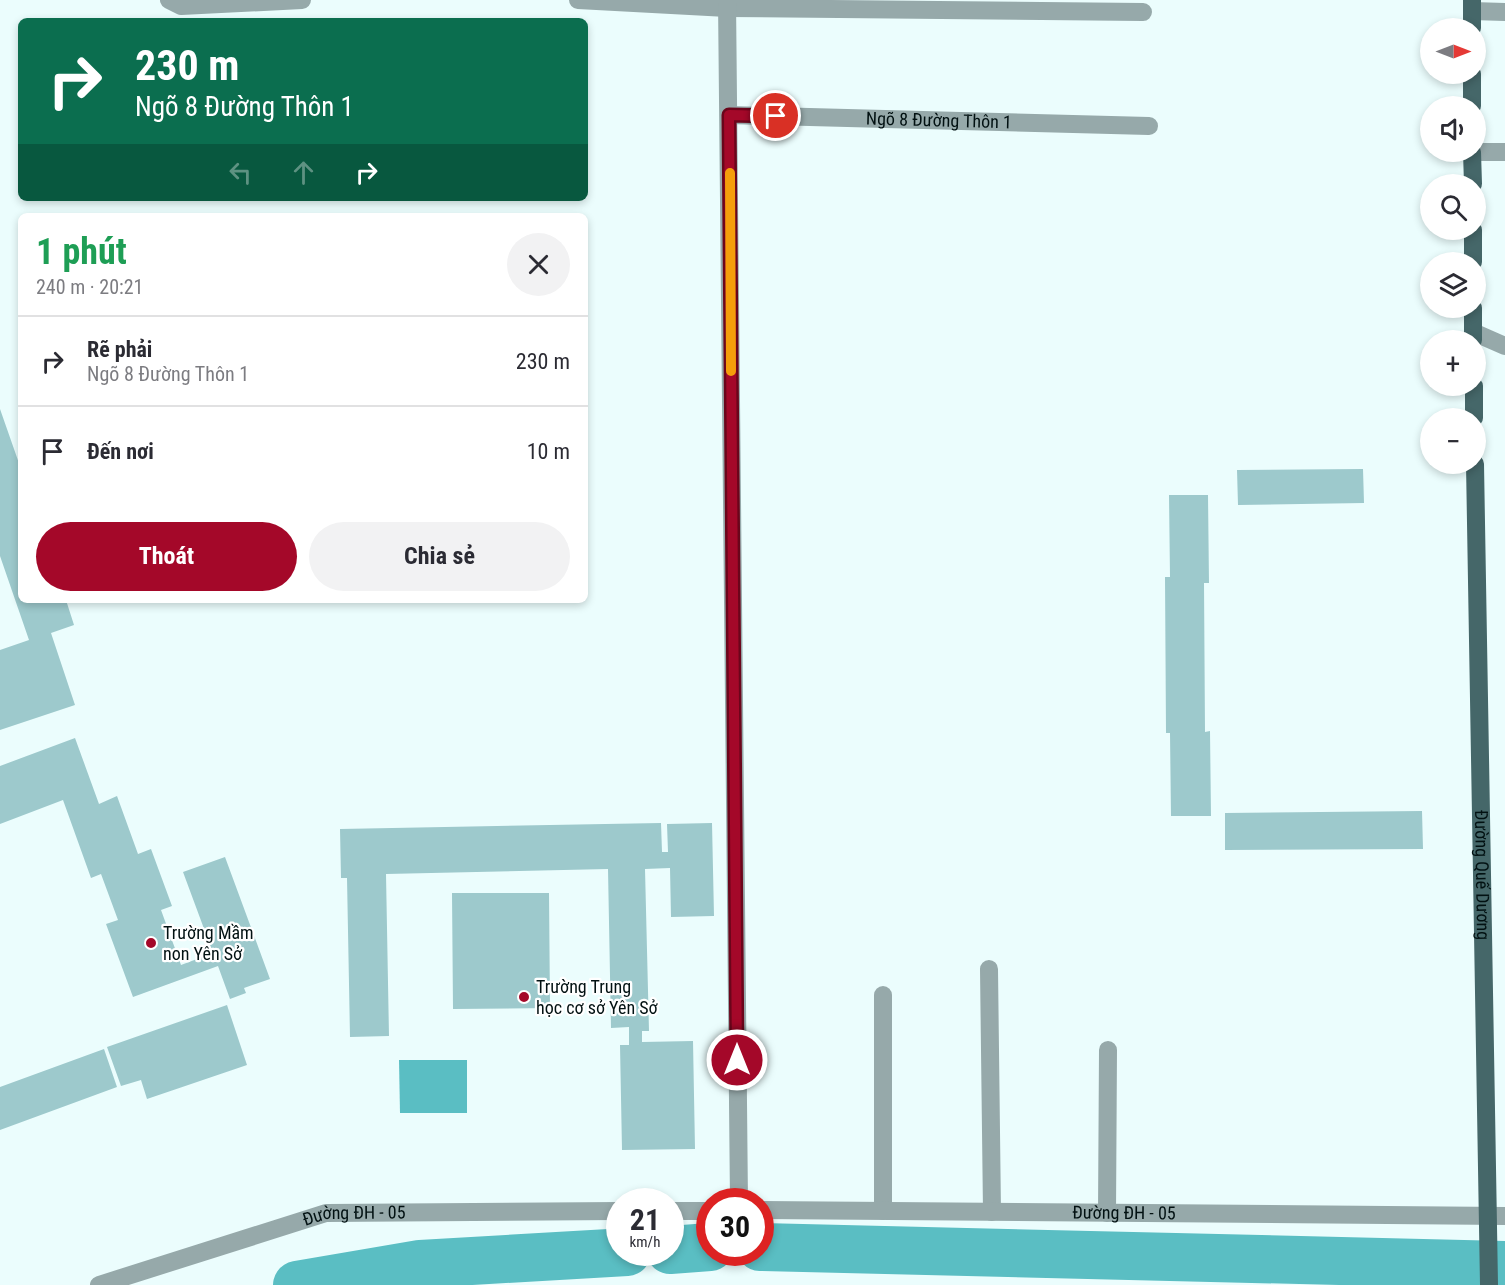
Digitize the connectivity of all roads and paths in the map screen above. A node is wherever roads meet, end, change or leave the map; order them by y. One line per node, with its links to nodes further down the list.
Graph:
1 (169, 0): 4 (street)
2 (302, 0): 4 (street)
3 (578, 0): 5 (street)
4 (239, 2)
5 (727, 4): 6 (street); 9 (street)
6 (1143, 12)
7 (1505, 12): 8 (street)
8 (1472, 13)
9 (729, 115): 10 (street, Ngõ 8 Đường Thôn 1); 19 (street)
10 (1149, 126)
11 (1486, 152): 12 (street)
12 (1505, 152)
13 (1486, 340): 14 (street)
14 (1505, 346)
15 (1475, 474): 25 (main road, Đường Quế Dương)
16 (989, 969): 23 (street)
17 (884, 994): 22 (street)
18 (1108, 1050): 24 (street)
19 (739, 1188)
20 (774, 1210): 22 (street, Đường ĐH - 05)
21 (606, 1211): 26 (street, Đường ĐH - 05)
22 (884, 1211): 23 (street, Đường ĐH - 05)
23 (992, 1212): 24 (street, Đường ĐH - 05)
24 (1107, 1213): 25 (street, Đường ĐH - 05)
25 (1494, 1221): 27 (main road, Đường Quế Dương)
26 (99, 1285)
27 (1489, 1285)

